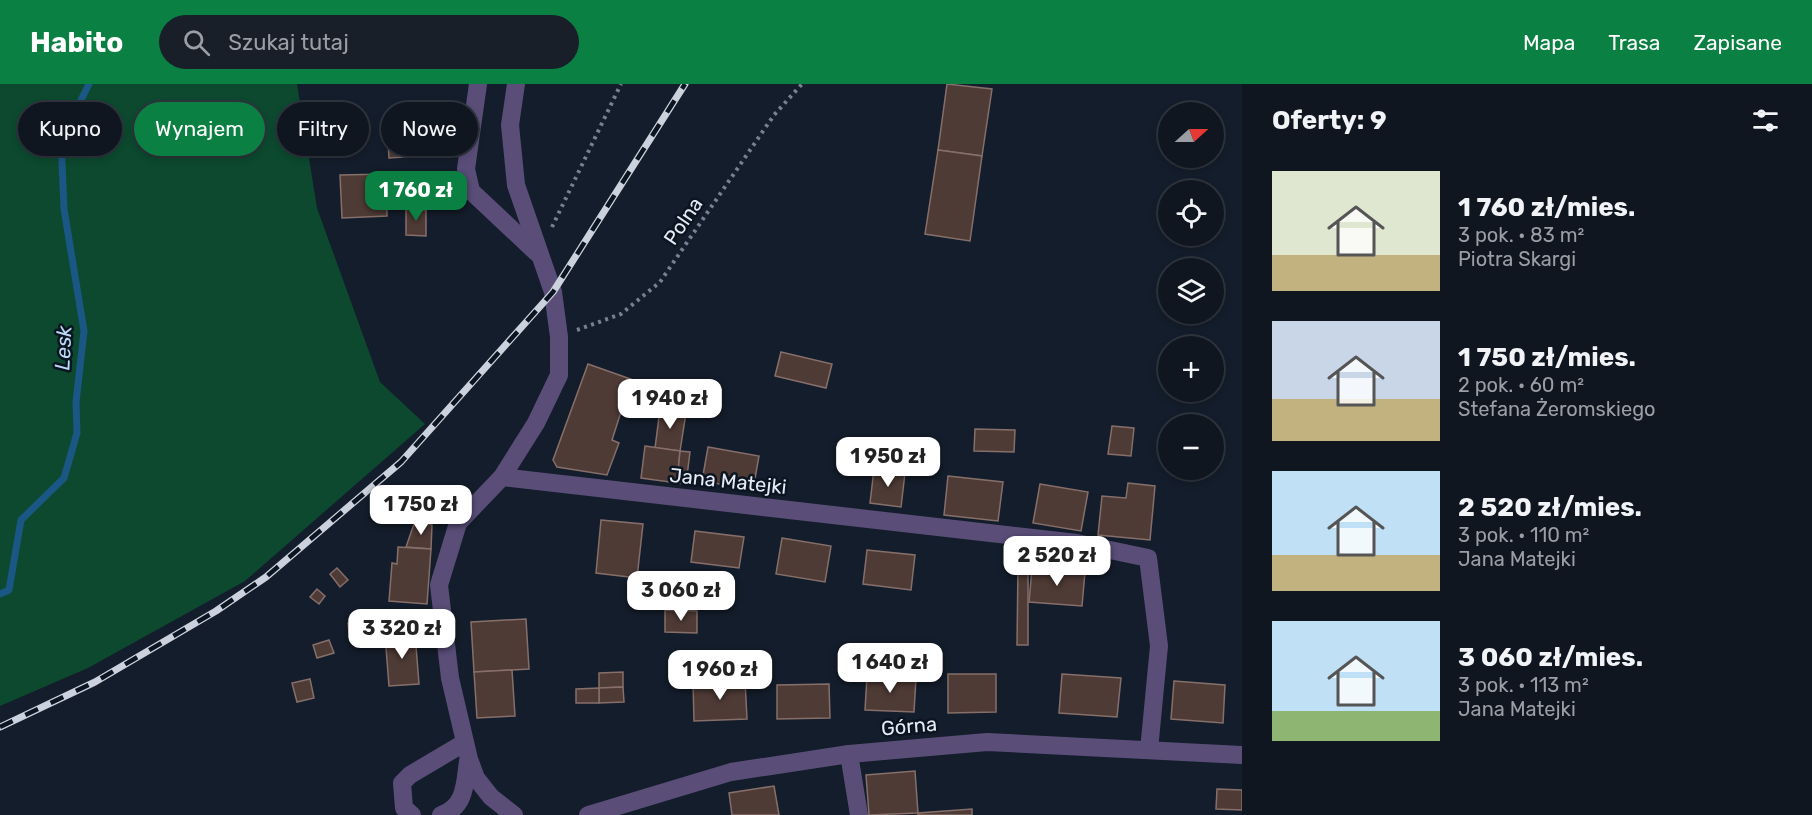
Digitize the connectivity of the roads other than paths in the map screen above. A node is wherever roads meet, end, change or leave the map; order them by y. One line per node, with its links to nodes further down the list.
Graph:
1 (478, 84): 3 (street)
2 (516, 84): 3 (street)
3 (540, 255): 4 (street)
4 (502, 477): 5 (street, Jana Matejki); 6 (street)
5 (1149, 750): 7 (street, Górna); 8 (street, Górna)
6 (466, 751): 9 (street); 10 (street); 11 (street)
7 (849, 754): 12 (street, Górna); 13 (street)
8 (1242, 755)
9 (412, 815)
10 (441, 815)
11 (514, 815)
12 (588, 815)
13 (859, 815)

